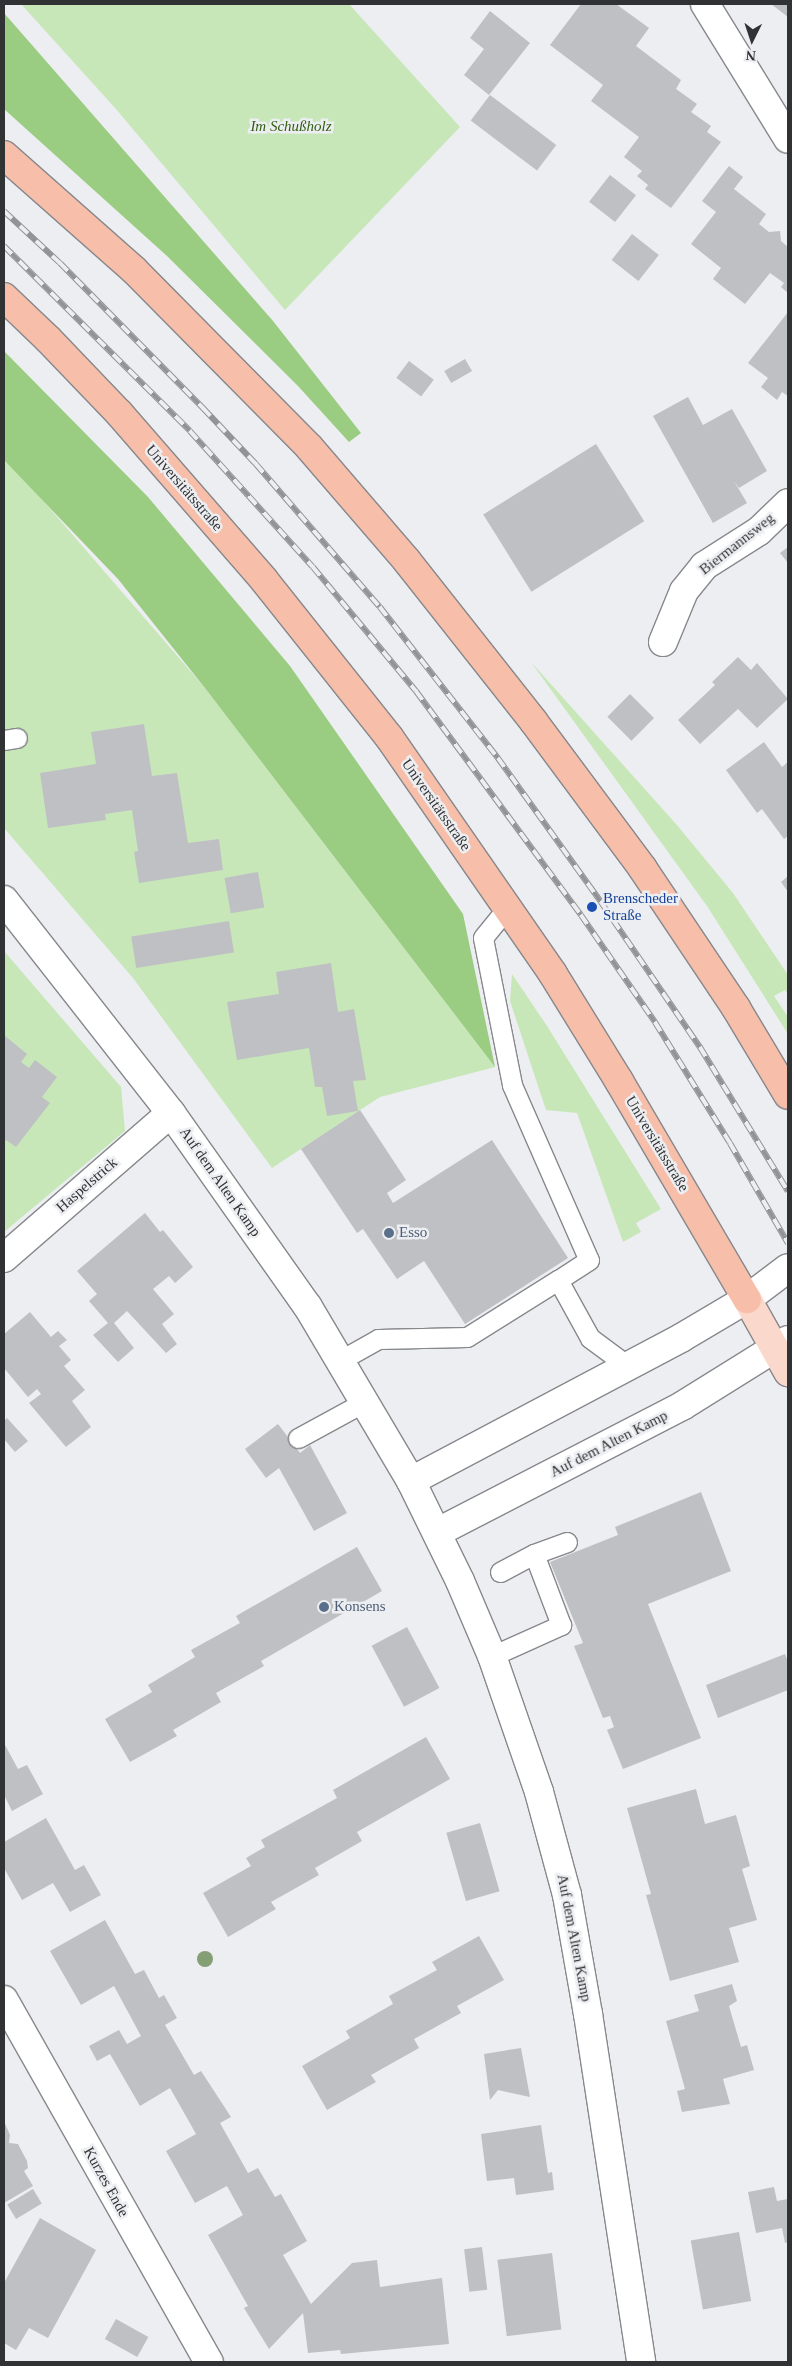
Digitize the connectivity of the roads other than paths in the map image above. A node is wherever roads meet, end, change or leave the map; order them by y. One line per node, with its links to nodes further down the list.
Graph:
1 (705, 4): 2 (street)
2 (788, 139)
3 (4, 155): 9 (highway)
4 (4, 297): 8 (highway, Universitätsstraße)
5 (788, 503): 6 (street, Biermannsweg)
6 (663, 642)
7 (4, 900): 10 (street, Auf dem Alten Kamp)
8 (508, 908): 13 (lane); 14 (highway, Universitätsstraße)
9 (788, 1095)
10 (171, 1112): 11 (street, Haspelstrick); 16 (street, Auf dem Alten Kamp)
11 (4, 1258)
12 (788, 1268): 14 (street)
13 (558, 1280): 16 (lane); 17 (lane)
14 (747, 1299): 15 (main road, Universitätsstraße); 17 (street)
15 (784, 1353): 21 (street, Auf dem Alten Kamp)
16 (339, 1361): 18 (street, Auf dem Alten Kamp)
17 (629, 1367): 20 (street)
18 (364, 1402): 19 (lane); 20 (street, Auf dem Alten Kamp)
19 (298, 1438)
20 (411, 1481): 21 (street, Auf dem Alten Kamp)
21 (438, 1532): 25 (street, Auf dem Alten Kamp)
22 (567, 1542): 23 (lane)
23 (534, 1554): 24 (lane); 25 (lane)
24 (500, 1572)
25 (492, 1656): 28 (street, Auf dem Alten Kamp)
26 (4, 2000): 27 (street, Kurzes Ende)
27 (209, 2362)
28 (641, 2362)

